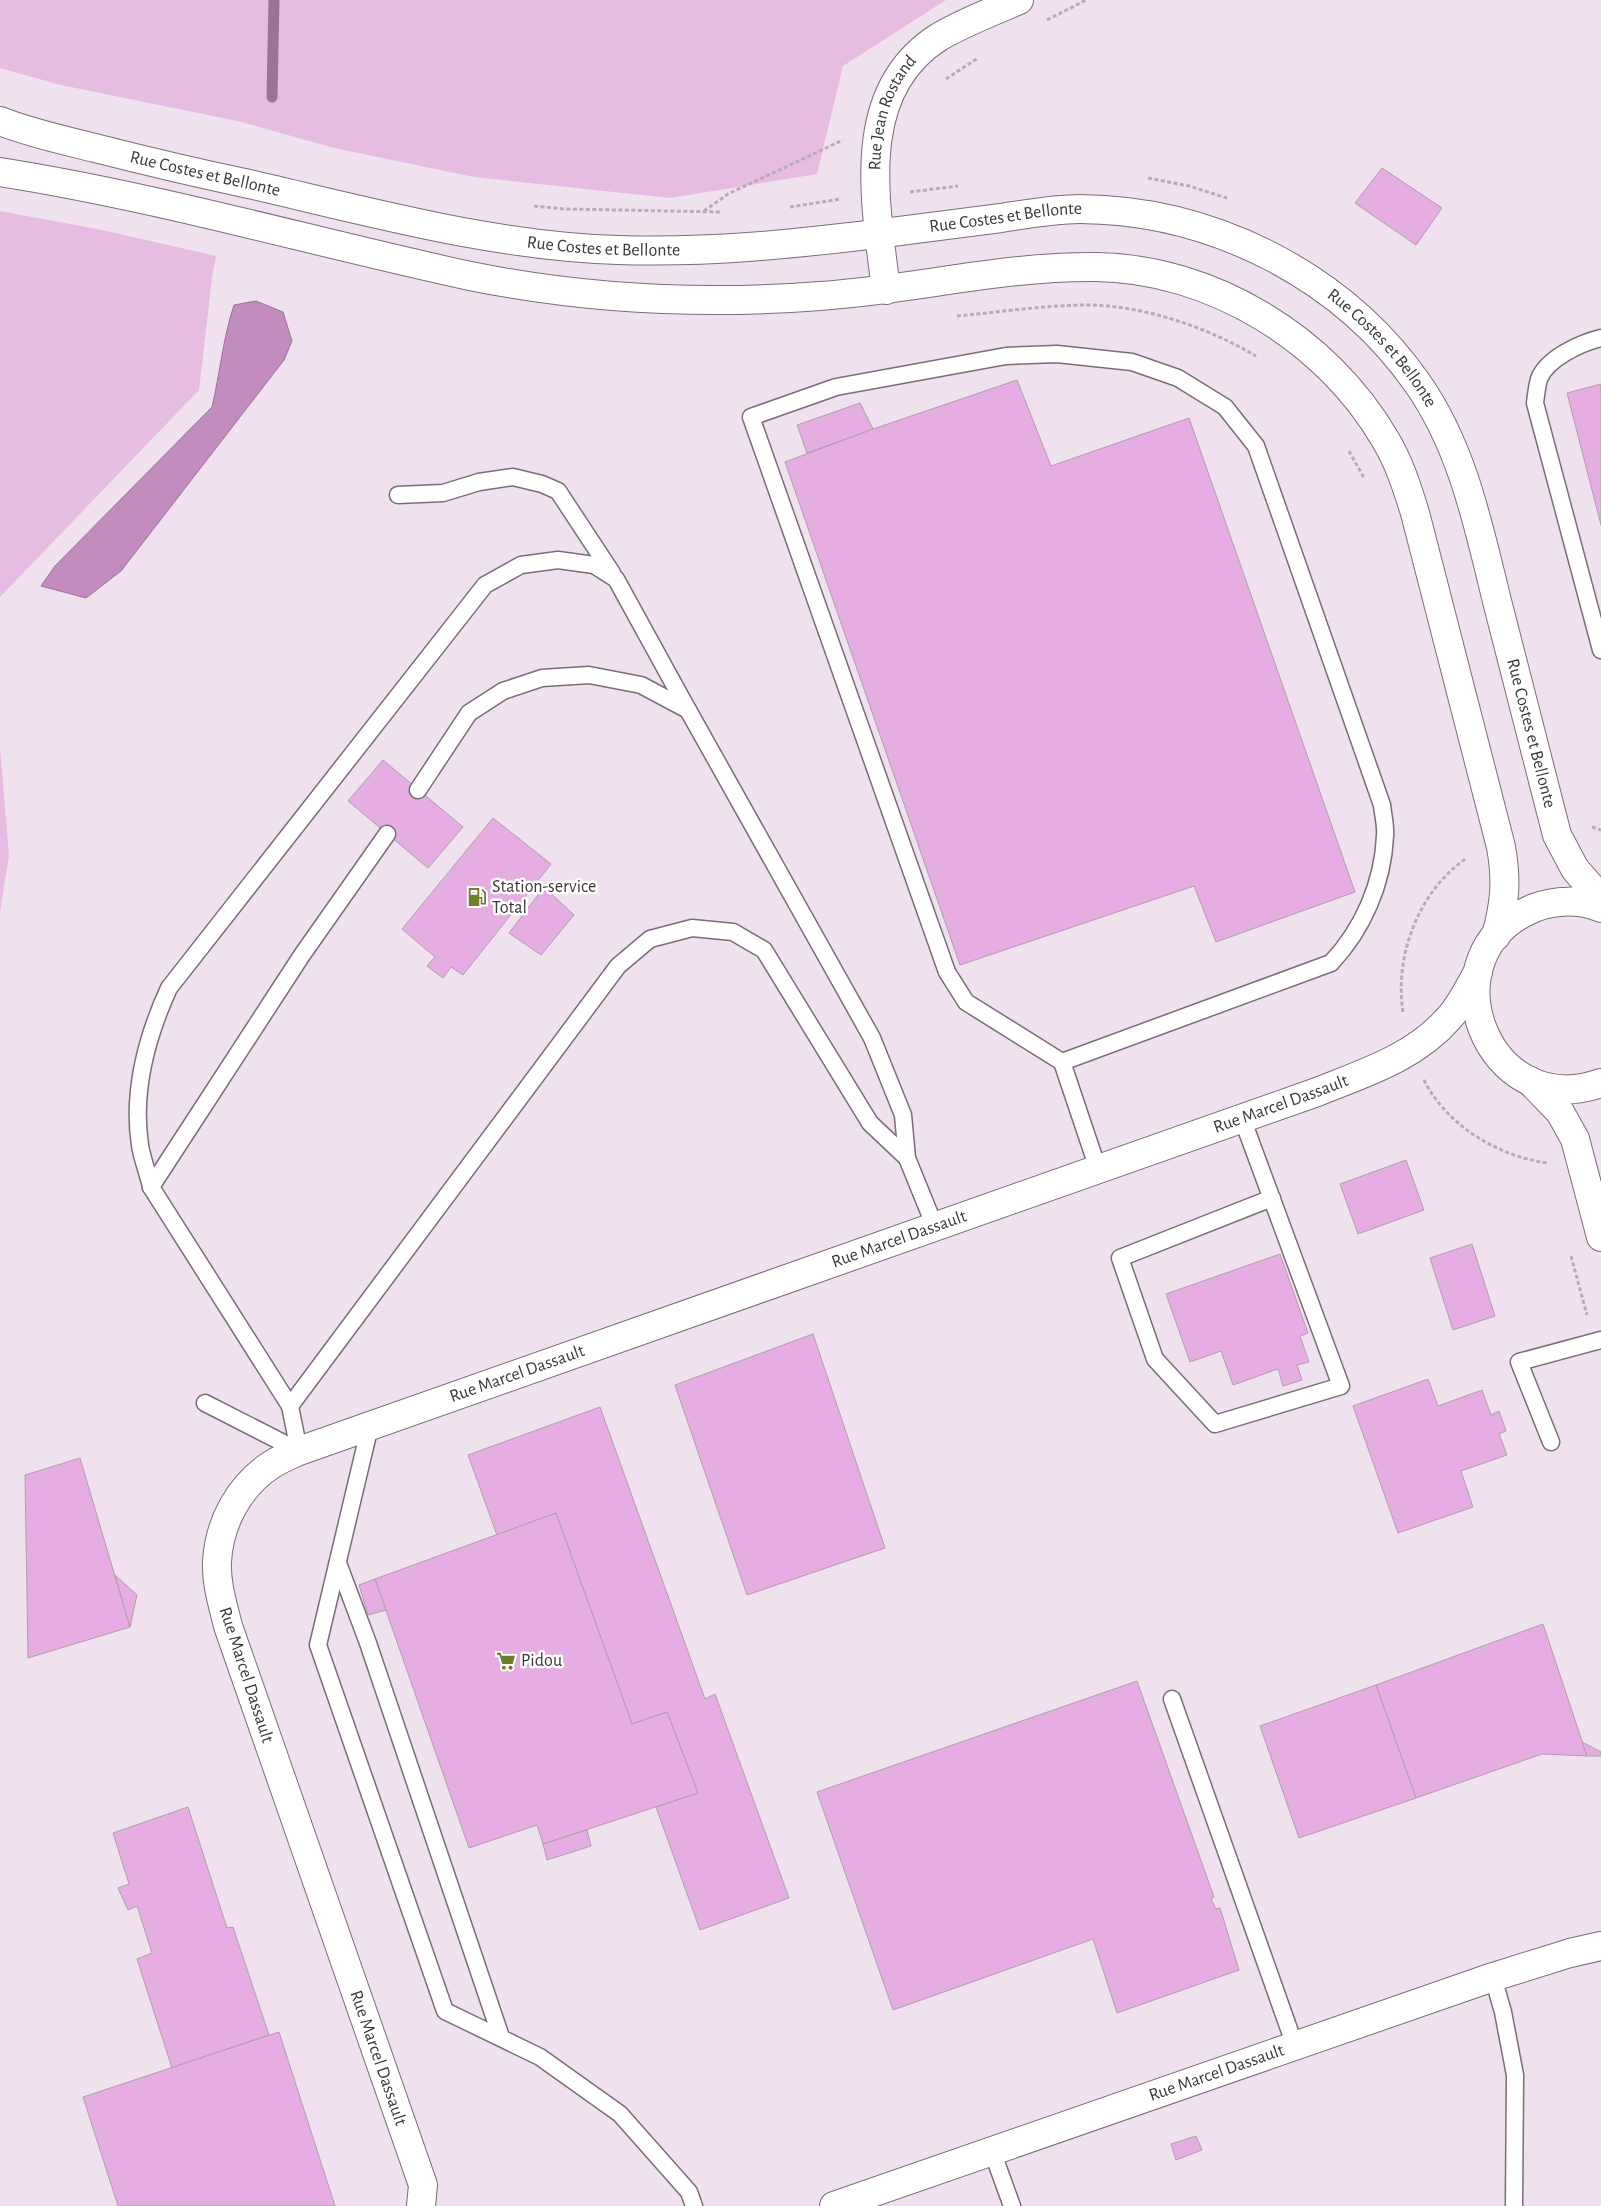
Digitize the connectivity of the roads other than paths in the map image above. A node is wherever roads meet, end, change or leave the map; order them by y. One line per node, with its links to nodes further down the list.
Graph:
1 (1019, 0): 4 (main road, Rue Jean Rostand)
2 (0, 121): 4 (main road, Rue Costes et Bellonte)
3 (0, 172): 5 (main road)
4 (879, 234): 5 (main road, Rue Jean Rostand); 13 (main road, Rue Costes et Bellonte)
5 (886, 290): 15 (main road)
6 (1601, 338): 9 (lane)
7 (398, 495): 8 (lane)
8 (616, 579): 10 (lane); 23 (lane)
9 (1601, 650)
10 (688, 710): 11 (lane); 21 (lane)
11 (418, 790)
12 (388, 834): 23 (lane)
13 (1601, 898)
14 (1601, 908): 15 (main road)
15 (1496, 936): 16 (main road)
16 (1478, 972): 18 (main road); 20 (main road, Rue Marcel Dassault)
17 (1062, 1062): 17 (lane); 22 (lane)
18 (1529, 1080): 19 (main road); 26 (main road)
19 (1601, 1083)
20 (1242, 1118): 22 (main road, Rue Marcel Dassault); 24 (lane)
21 (906, 1158): 25 (lane); 29 (lane)
22 (1098, 1169): 25 (main road, Rue Marcel Dassault)
23 (151, 1186): 29 (lane)
24 (1272, 1198): 24 (lane)
25 (935, 1227): 30 (main road, Rue Marcel Dassault)
26 (1601, 1237)
27 (1598, 1340): 31 (lane)
28 (205, 1403): 32 (lane)
29 (290, 1406): 32 (lane)
30 (370, 1426): 32 (main road, Rue Marcel Dassault); 33 (lane)
31 (1550, 1442)
32 (298, 1451): 41 (main road, Rue Marcel Dassault)
33 (338, 1562): 37 (lane); 37 (lane)
34 (1172, 1699): 38 (lane)
35 (1601, 1946): 36 (main road, Rue Marcel Dassault)
36 (1492, 1977): 38 (main road, Rue Marcel Dassault); 45 (lane)
37 (500, 2037): 42 (lane)
38 (1295, 2046): 39 (main road, Rue Marcel Dassault)
39 (992, 2151): 40 (main road, Rue Marcel Dassault); 44 (lane)
40 (879, 2199): 43 (main road, Rue Marcel Dassault)
41 (421, 2206)
42 (694, 2206)
43 (834, 2206)
44 (1012, 2206)
45 (1514, 2206)

